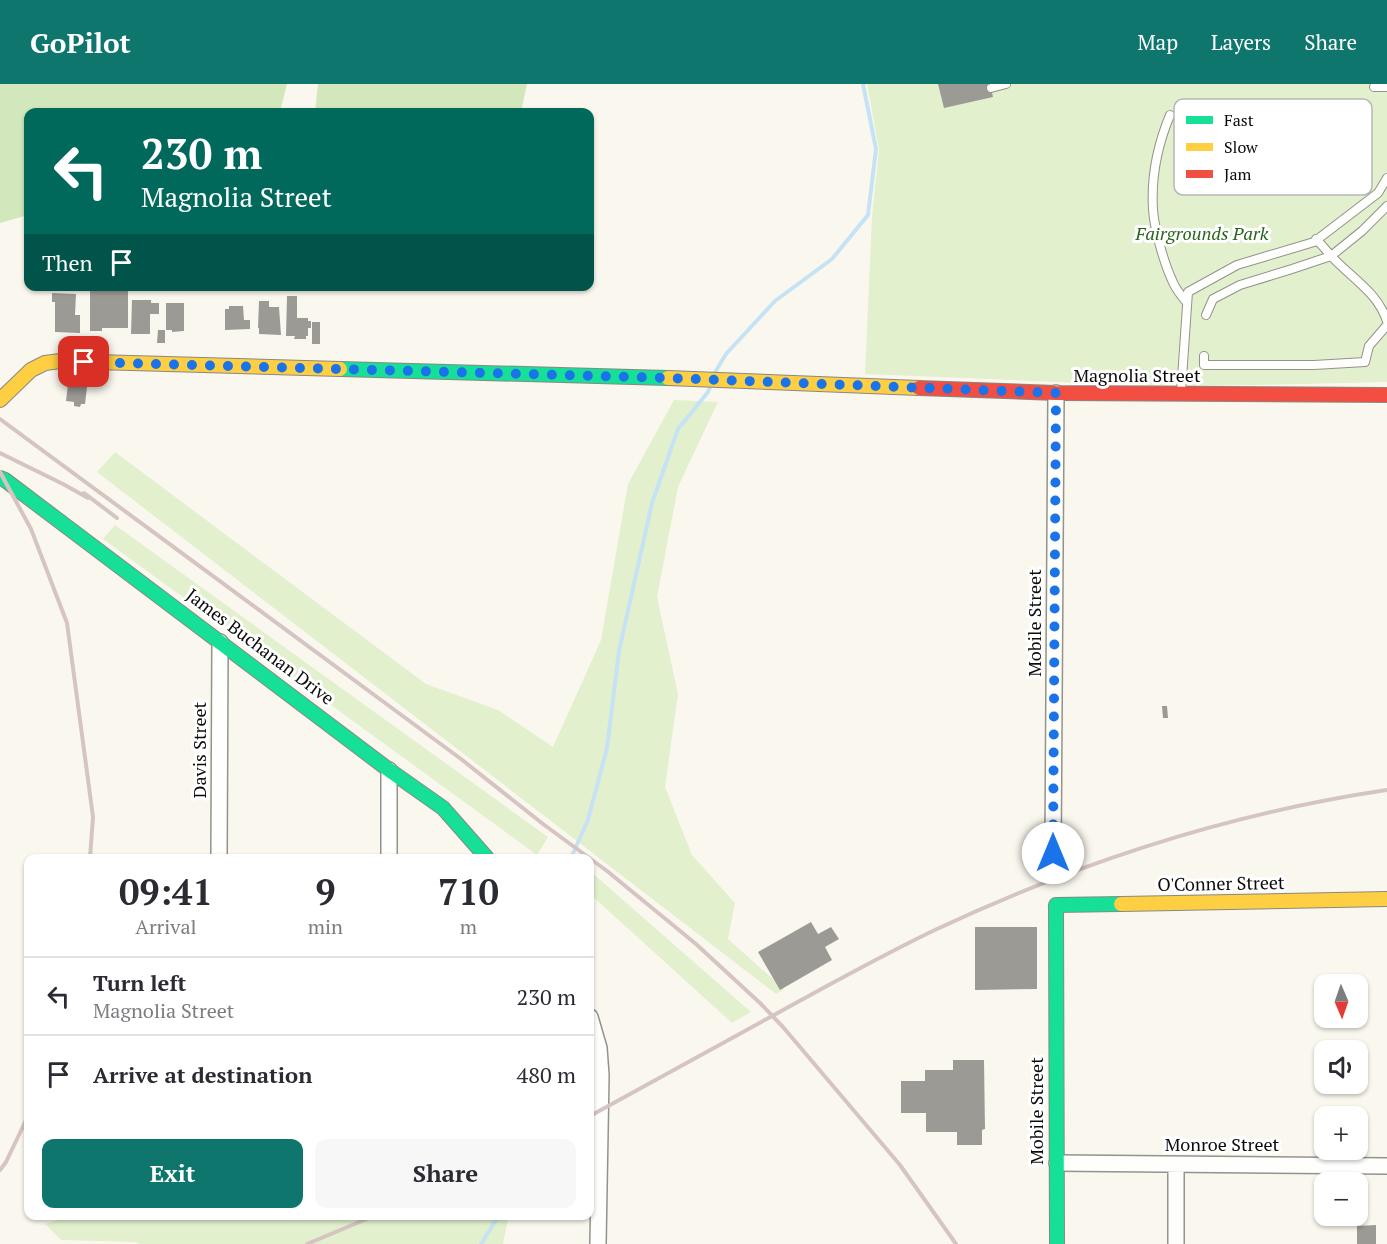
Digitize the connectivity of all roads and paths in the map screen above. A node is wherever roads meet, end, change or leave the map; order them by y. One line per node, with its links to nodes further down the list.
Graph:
1 (1006, 84): 4 (lane)
2 (1374, 87): 3 (lane)
3 (1387, 87)
4 (991, 88)
5 (1170, 115): 10 (lane)
6 (1387, 178): 8 (lane)
7 (1387, 206): 9 (lane)
8 (1317, 240): 9 (lane); 10 (lane)
9 (1331, 255): 11 (lane); 12 (lane)
10 (1187, 303): 15 (lane)
11 (1206, 315)
12 (1387, 323): 13 (lane)
13 (1204, 356)
14 (1056, 393): 15 (street, Magnolia Street); 17 (street, Magnolia Street); 21 (street, Mobile Street)
15 (1181, 394): 16 (street, Magnolia Street)
16 (1387, 394)
17 (0, 400)
18 (0, 478): 19 (street, James Buchanan Drive)
19 (220, 642): 20 (street, James Buchanan Drive); 22 (street, Davis Street)
20 (389, 770): 23 (street); 24 (street, James Buchanan Drive)
21 (1053, 853)
22 (219, 854)
23 (389, 854)
24 (483, 854)
25 (1387, 899): 26 (street, O'Conner Street)
26 (1056, 905): 28 (street, Mobile Street)
27 (594, 1032): 31 (street)
28 (1057, 1163): 29 (street, Monroe Street); 32 (street, Mobile Street)
29 (1176, 1165): 30 (street, Monroe Street); 33 (street)
30 (1387, 1166)
31 (598, 1244)
32 (1057, 1244)
33 (1176, 1244)

